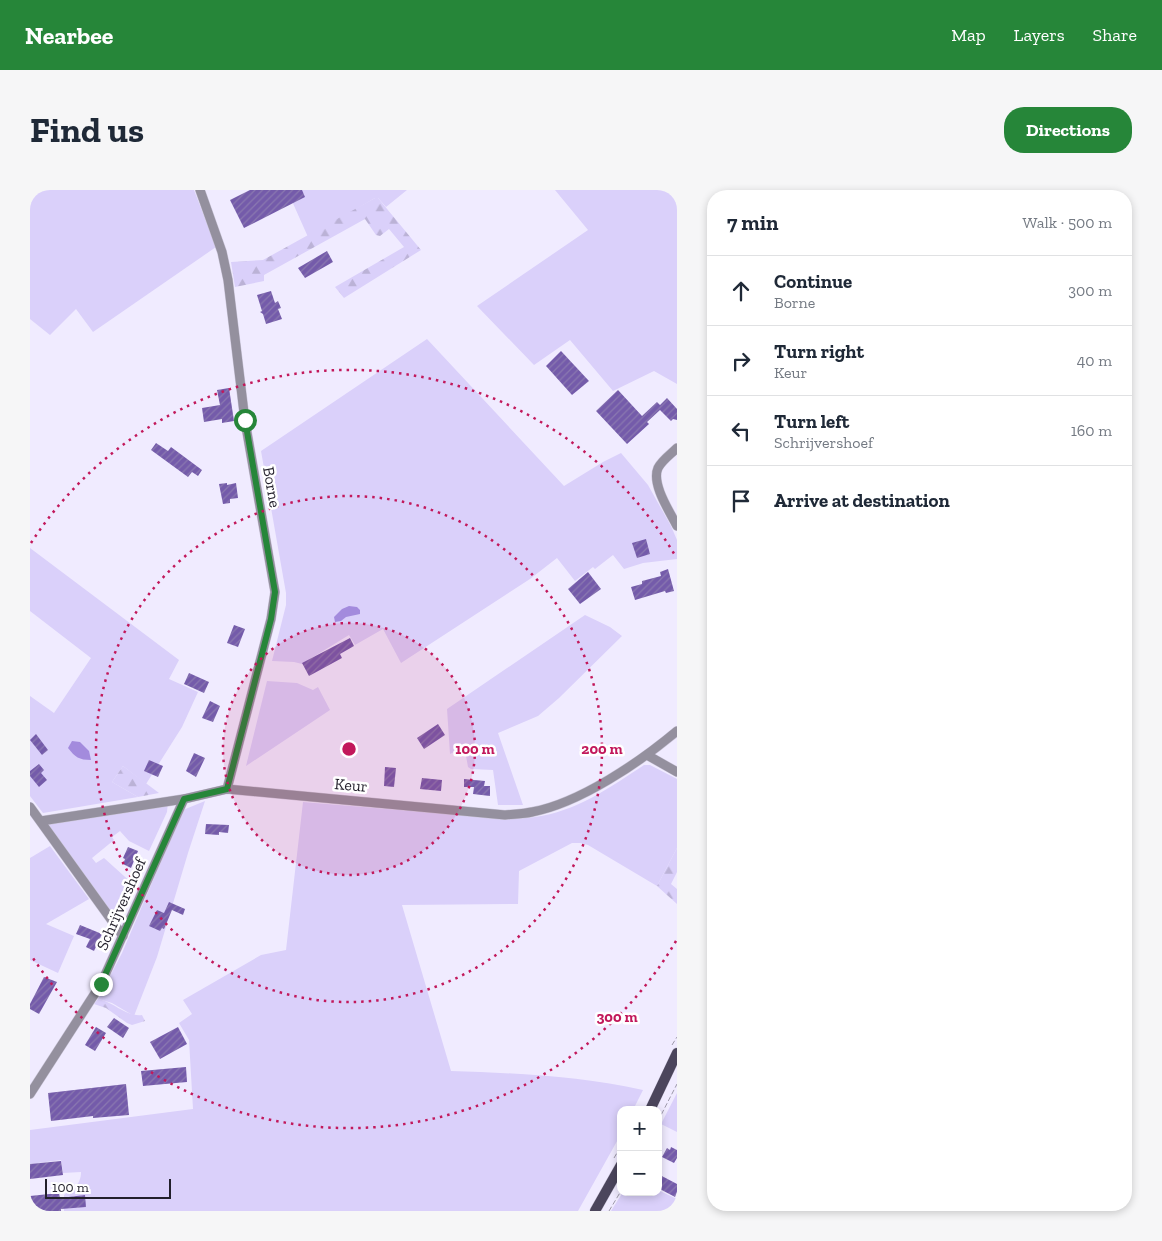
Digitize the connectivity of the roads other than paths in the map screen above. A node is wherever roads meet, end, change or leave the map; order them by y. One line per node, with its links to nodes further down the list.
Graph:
1 (200, 190): 7 (street, Borne)
2 (677, 448): 3 (street)
3 (677, 526)
4 (677, 731): 5 (street, Keur)
5 (647, 756): 6 (street); 7 (street, Keur)
6 (677, 772)
7 (227, 789): 8 (street, Keur)
8 (184, 799): 10 (street, Keur); 11 (street, Schrijvershoef)
9 (30, 807): 10 (street)
10 (42, 821): 11 (street)
11 (123, 936): 13 (street, Schrijvershoef)
12 (677, 1053): 14 (main road)
13 (30, 1094)
14 (652, 1106)
15 (617, 1172): 16 (main road)
16 (596, 1211)

